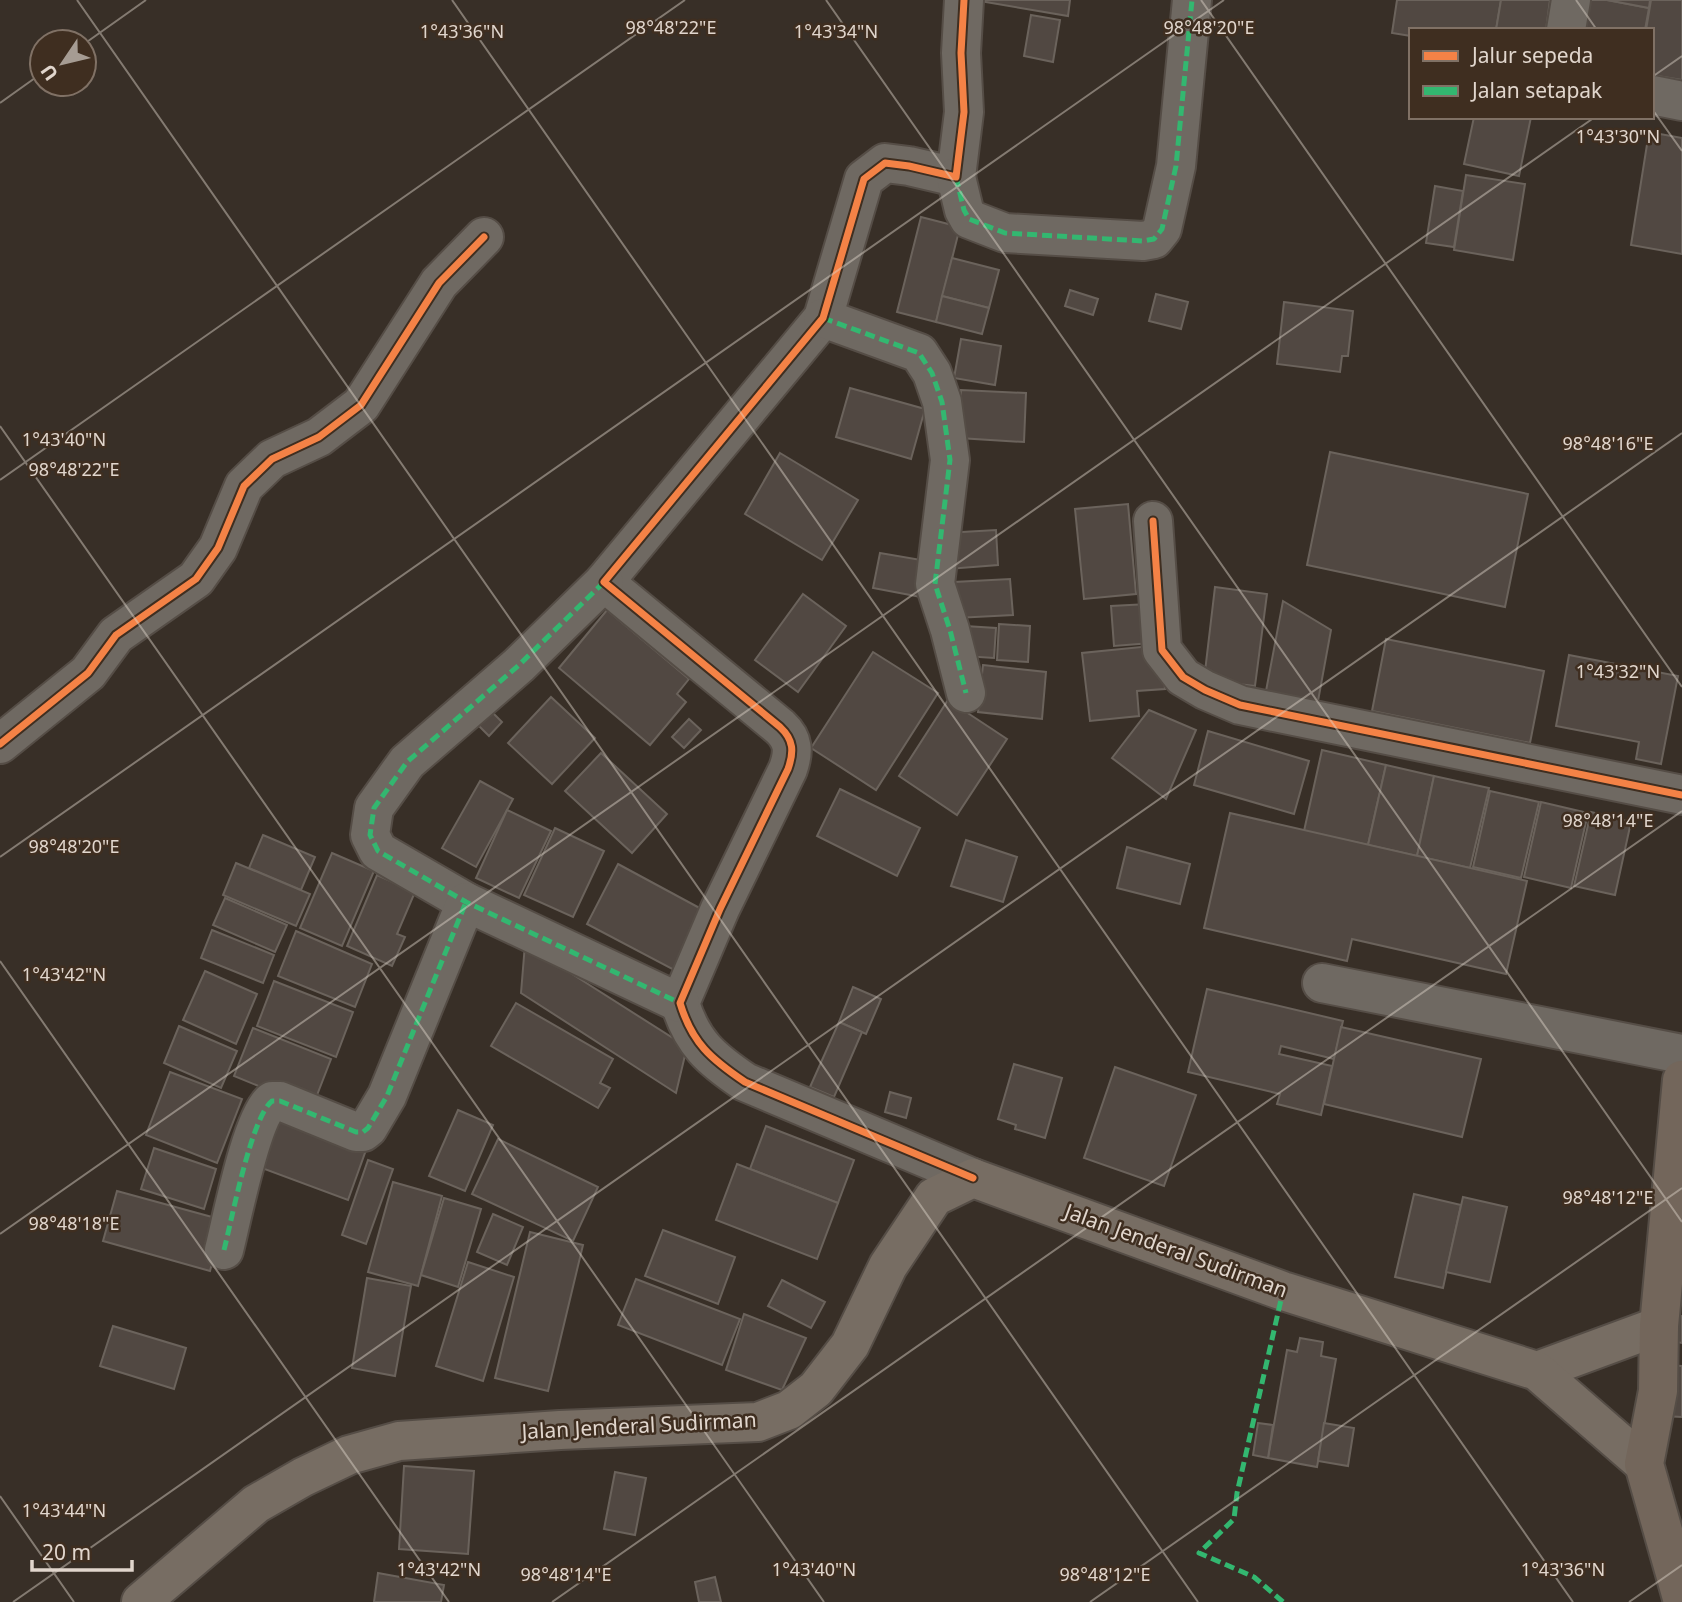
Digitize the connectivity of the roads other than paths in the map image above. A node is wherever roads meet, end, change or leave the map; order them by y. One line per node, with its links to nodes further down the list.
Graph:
1 (964, 0): 7 (street)
2 (1192, 0): 7 (street)
3 (1571, 0): 4 (street)
4 (1566, 28)
5 (1654, 95): 6 (street)
6 (1682, 101)
7 (956, 177): 9 (street)
8 (484, 237): 13 (street)
9 (823, 318): 11 (street); 12 (street)
10 (1153, 521): 14 (street)
11 (604, 582): 15 (street); 17 (street)
12 (966, 693)
13 (0, 744)
14 (1682, 795)
15 (466, 902): 17 (street); 21 (street)
16 (1322, 983): 18 (street)
17 (680, 1003): 20 (street)
18 (1682, 1054)
19 (1682, 1080): 22 (highway)
20 (973, 1178): 23 (main road, Jalan Jenderal Sudirman); 26 (main road, Jalan Jenderal Sudirman)
21 (224, 1250)
22 (1659, 1326): 23 (main road); 24 (highway)
23 (1537, 1371): 24 (main road, Jalan Jenderal Sudirman)
24 (1644, 1464): 25 (highway)
25 (1682, 1598)
26 (141, 1602)

